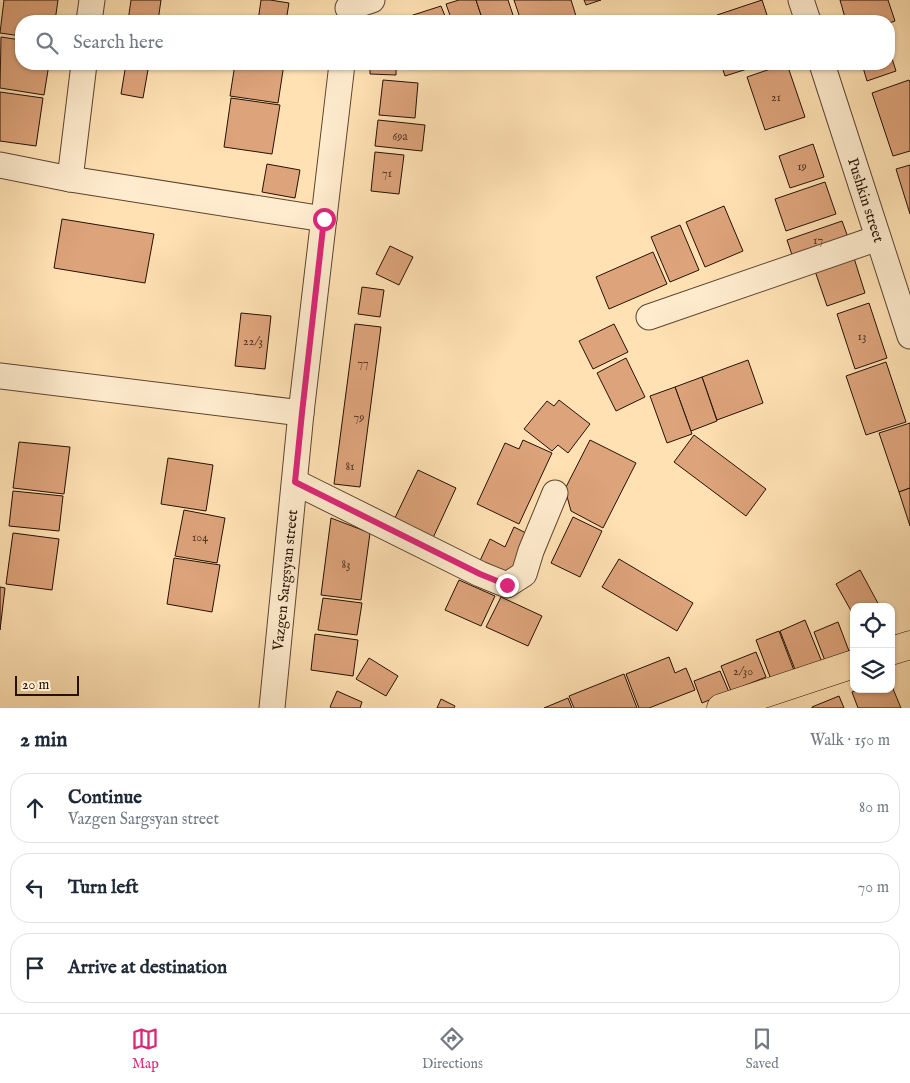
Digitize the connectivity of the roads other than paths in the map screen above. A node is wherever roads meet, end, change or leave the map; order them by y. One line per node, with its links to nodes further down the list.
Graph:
1 (92, 0): 5 (street)
2 (372, 0): 4 (street)
3 (801, 0): 6 (street)
4 (348, 10)
5 (90, 15)
6 (806, 15)
7 (83, 70): 11 (street)
8 (341, 70): 12 (street, Vazgen Sargsyan street)
9 (824, 70): 13 (street, Pushkin street)
10 (0, 165): 11 (street)
11 (70, 179): 12 (street)
12 (324, 219): 17 (street, Vazgen Sargsyan street)
13 (878, 238): 14 (street); 15 (street, Pushkin street)
14 (649, 317)
15 (910, 336)
16 (0, 379): 17 (street)
17 (302, 413): 18 (street, Vazgen Sargsyan street)
18 (295, 482): 19 (street); 23 (street, Vazgen Sargsyan street)
19 (555, 493)
20 (910, 645): 21 (main road)
21 (895, 650)
22 (850, 665): 24 (main road)
23 (272, 708)
24 (721, 708)

